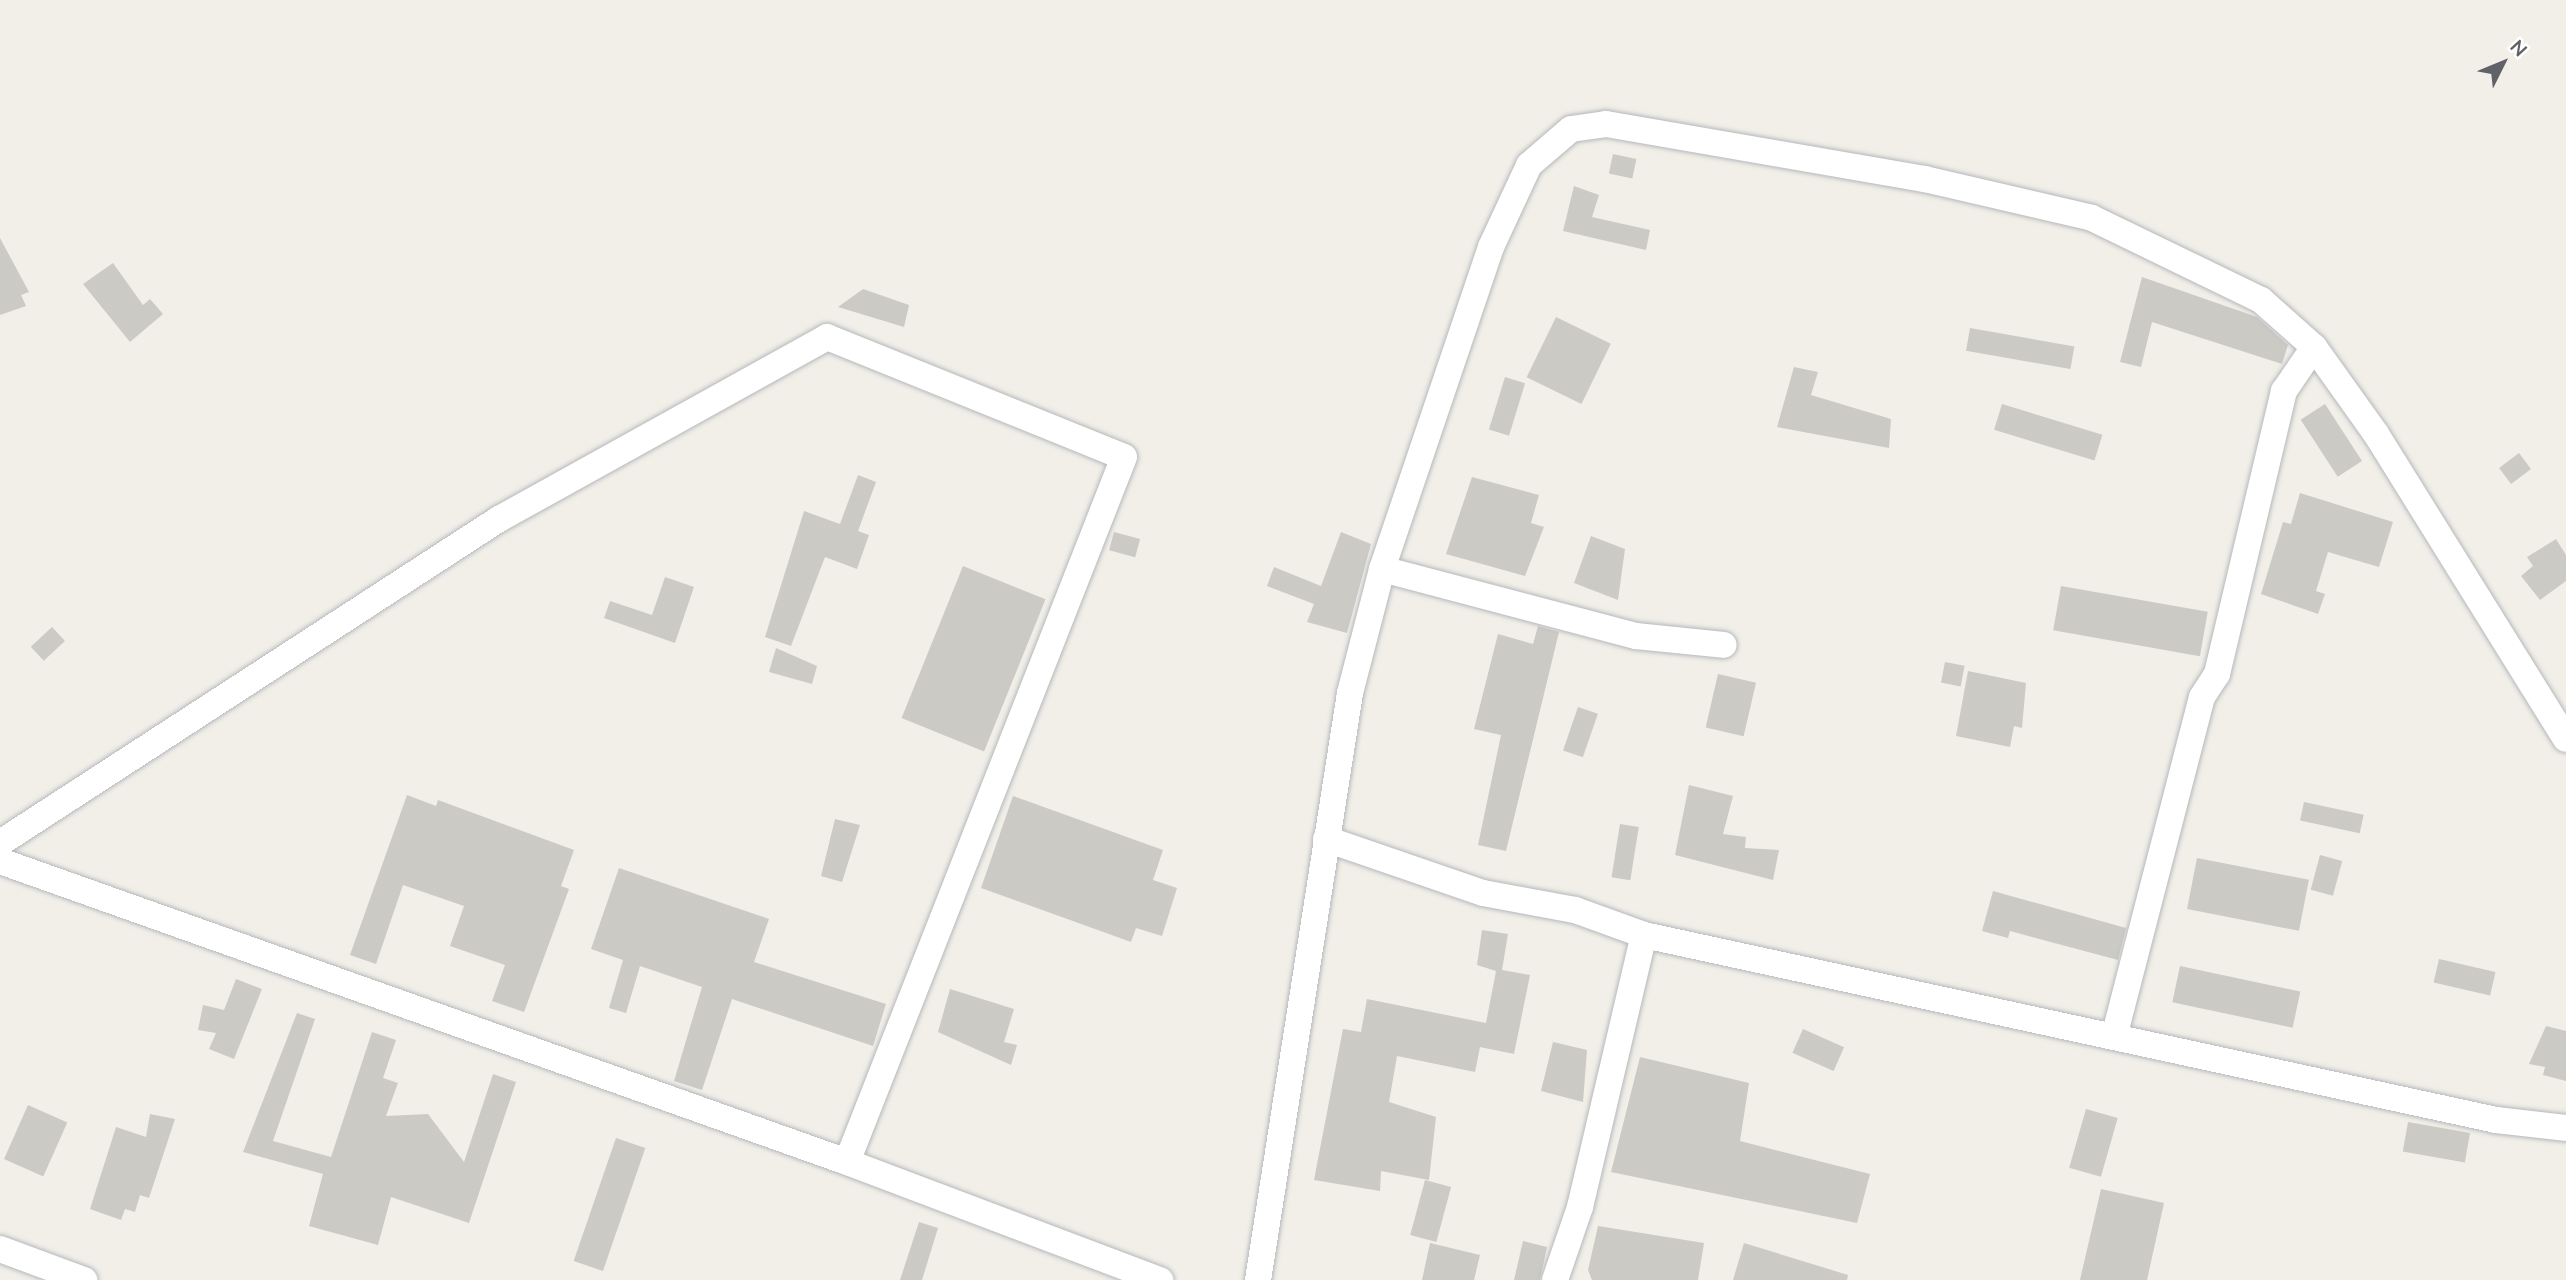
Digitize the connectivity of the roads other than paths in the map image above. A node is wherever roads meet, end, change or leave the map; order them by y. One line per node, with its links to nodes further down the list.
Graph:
1 (2314, 347): 2 (street); 4 (street); 9 (street)
2 (1382, 569): 3 (street); 5 (street)
3 (1724, 645)
4 (2566, 739)
5 (1326, 839): 8 (street); 15 (street)
6 (0, 844): 11 (street)
7 (0, 861): 11 (street)
8 (1644, 935): 9 (street); 16 (street)
9 (2114, 1037): 10 (street)
10 (2566, 1128)
11 (847, 1162): 14 (street)
12 (3, 1258): 13 (street)
13 (84, 1280)
14 (1160, 1280)
15 (1258, 1280)
16 (1555, 1280)

